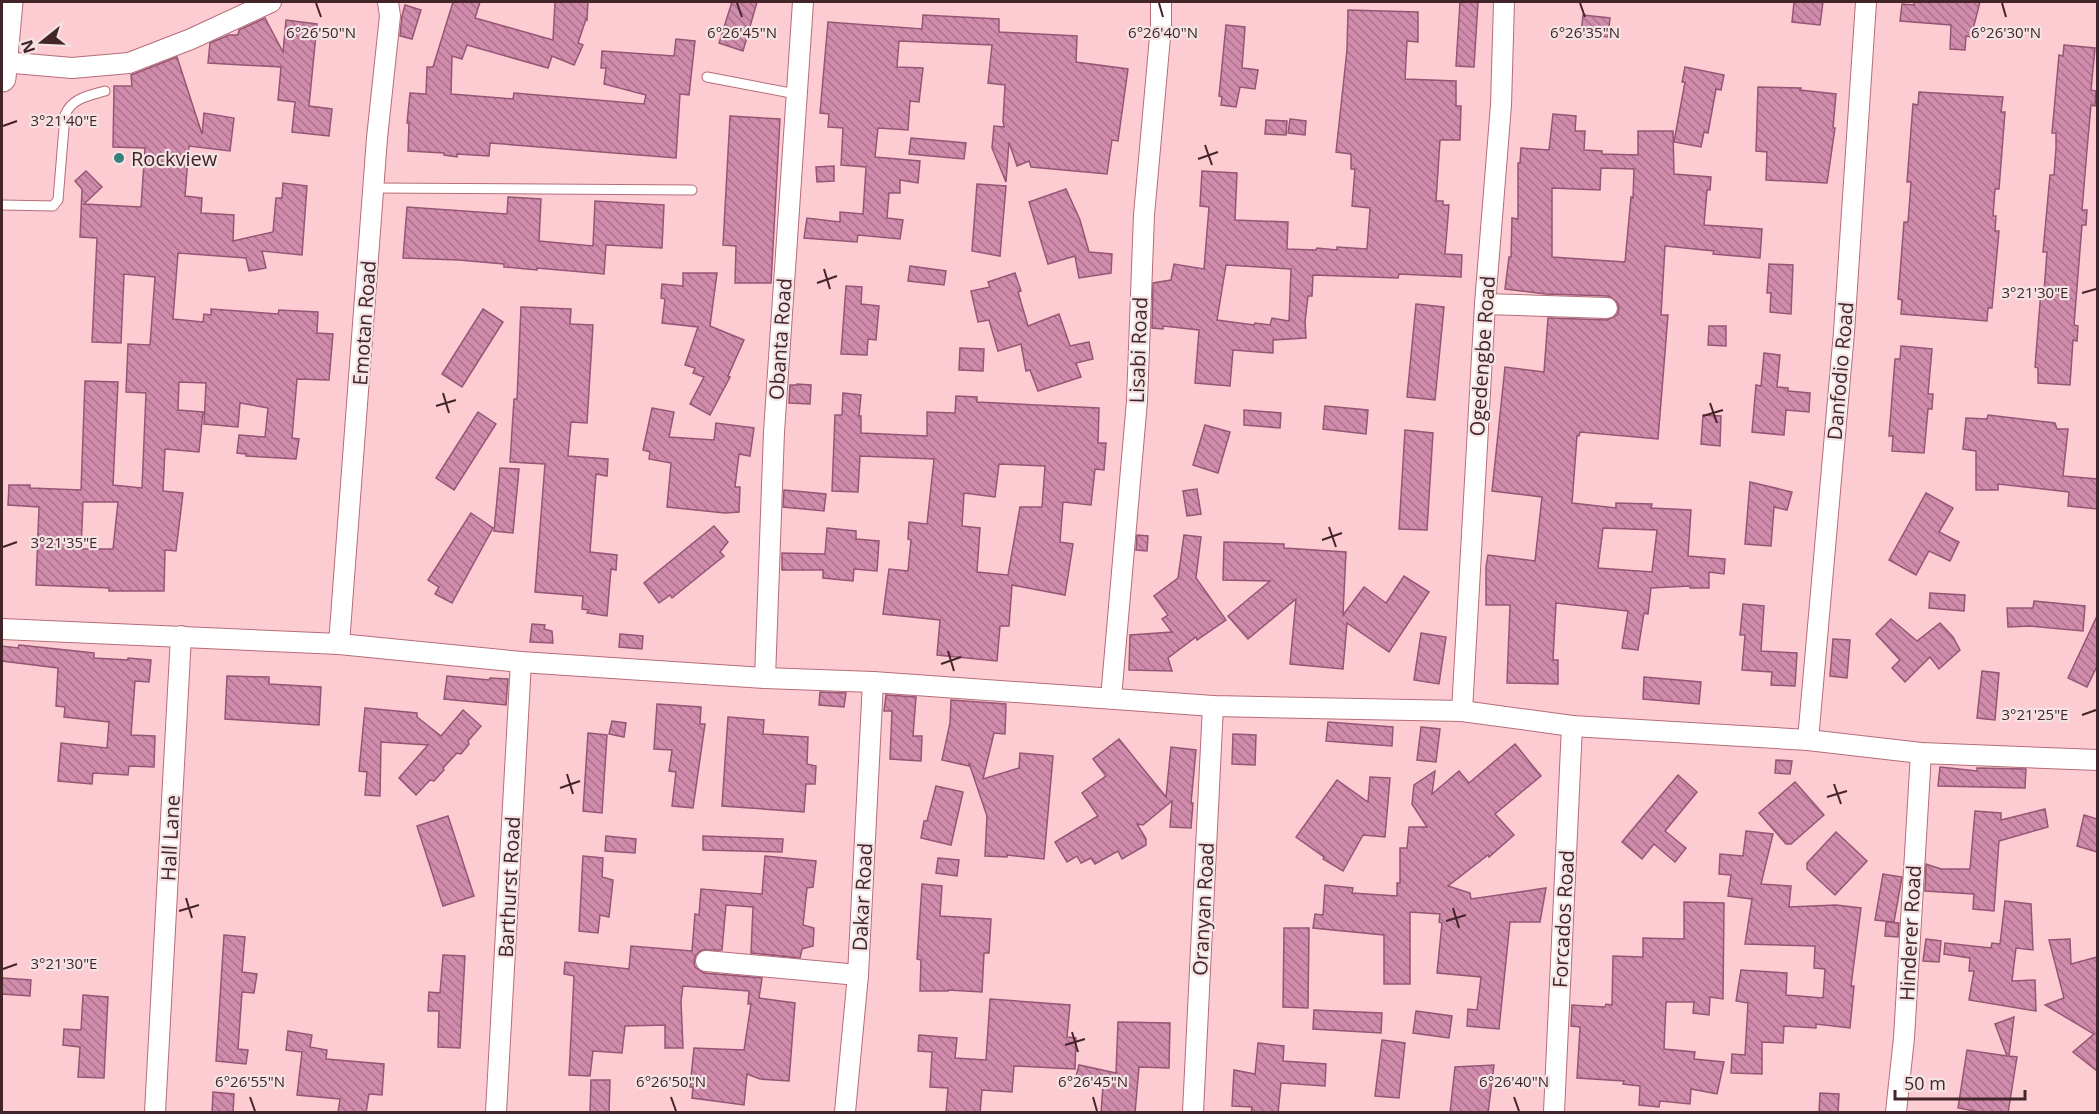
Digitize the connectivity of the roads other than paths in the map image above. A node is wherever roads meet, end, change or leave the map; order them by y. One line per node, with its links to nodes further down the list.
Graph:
1 (9, 2): 8 (street)
2 (271, 2): 8 (street)
3 (388, 2): 12 (street, Emotan Road)
4 (803, 2): 11 (street, Obanta Road)
5 (1161, 2): 23 (street, Lisabi Road)
6 (1504, 2): 15 (street, Ogedengbe Road)
7 (1866, 2): 27 (street, Danfodio Road)
8 (2, 70)
9 (707, 77): 11 (lane)
10 (105, 91): 14 (lane)
11 (796, 94): 21 (street, Obanta Road)
12 (374, 188): 13 (lane); 19 (street, Emotan Road)
13 (692, 190)
14 (2, 205)
15 (1485, 304): 16 (street); 25 (street, Ogedengbe Road)
16 (1607, 308)
17 (2, 628): 18 (street)
18 (181, 636): 19 (street); 32 (street, Hall Lane)
19 (339, 644): 20 (street)
20 (521, 662): 21 (street); 33 (street, Barthurst Road)
21 (765, 678): 22 (street)
22 (873, 682): 23 (street); 31 (street, Dakar Road)
23 (1112, 698): 24 (street)
24 (1213, 705): 25 (street); 35 (street, Oranyan Road)
25 (1462, 711): 26 (street)
26 (1572, 726): 27 (street); 36 (street, Forcados Road)
27 (1808, 740): 28 (street)
28 (1921, 753): 29 (street); 37 (street, Hinderer Road)
29 (2097, 760)
30 (706, 961): 31 (street)
31 (858, 975): 34 (street, Dakar Road)
32 (155, 1113)
33 (496, 1113)
34 (845, 1113)
35 (1193, 1113)
36 (1554, 1113)
37 (1896, 1113)

